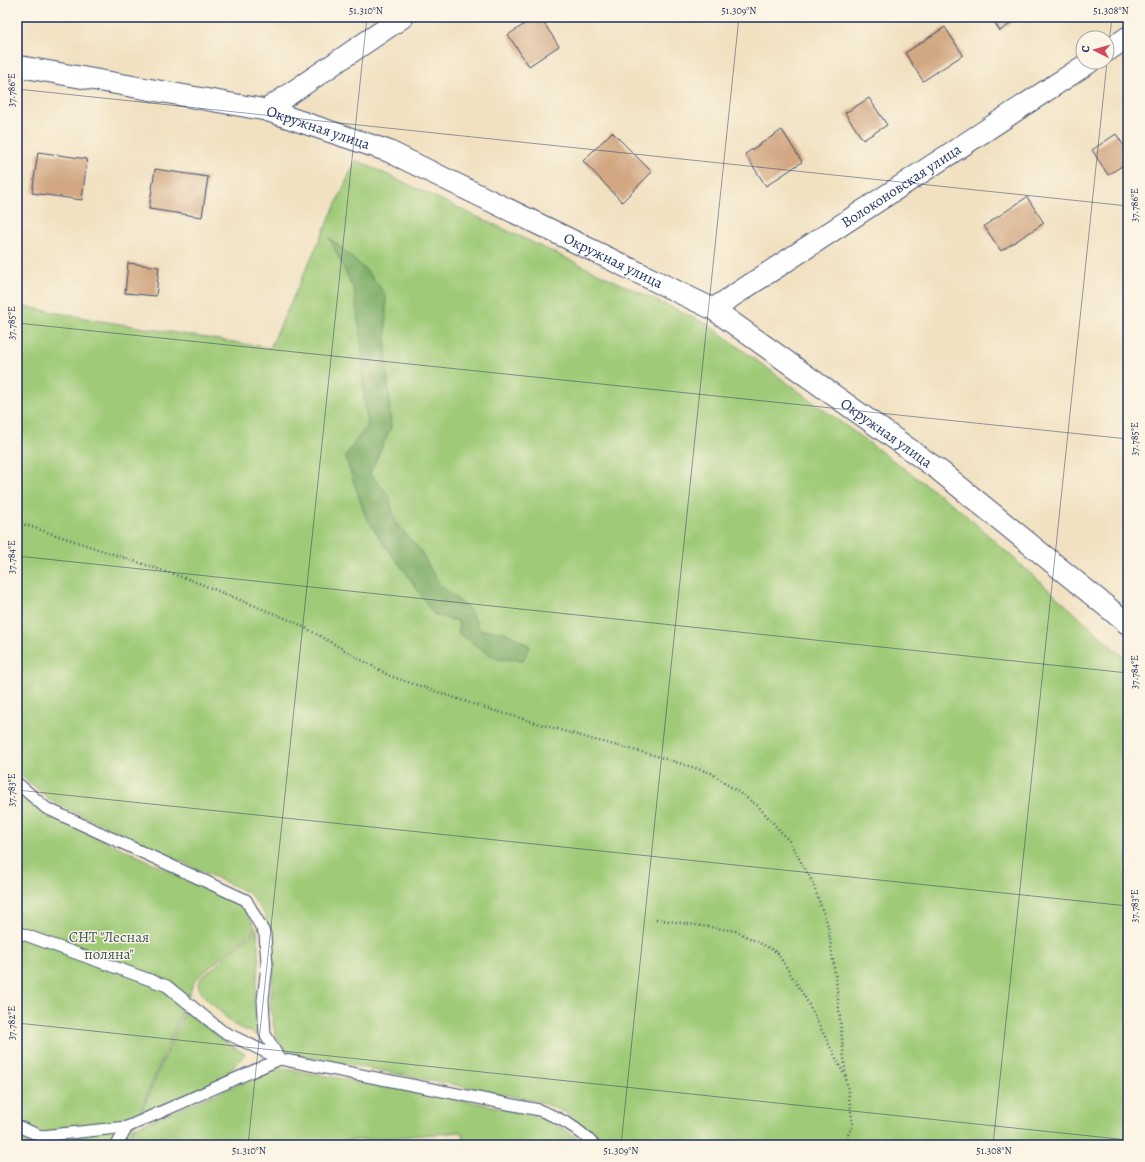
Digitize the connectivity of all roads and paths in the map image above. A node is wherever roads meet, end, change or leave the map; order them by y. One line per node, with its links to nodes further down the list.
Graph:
1 (403, 17): 6 (street)
2 (1128, 38): 3 (street)
3 (1115, 46)
4 (17, 66): 6 (street, Окружная улица)
5 (1078, 70): 7 (street, Волоконовская улица)
6 (266, 110): 7 (street, Окружная улица)
7 (713, 309): 9 (street, Окружная улица)
8 (17, 522): 14 (path)
9 (1128, 624)
10 (17, 783): 13 (lane)
11 (656, 919): 14 (path)
12 (17, 932): 13 (lane)
13 (280, 1059): 16 (lane); 18 (lane)
14 (846, 1078): 19 (path)
15 (17, 1126): 16 (lane)
16 (127, 1127): 17 (lane)
17 (117, 1145)
18 (594, 1145)
19 (843, 1145)

